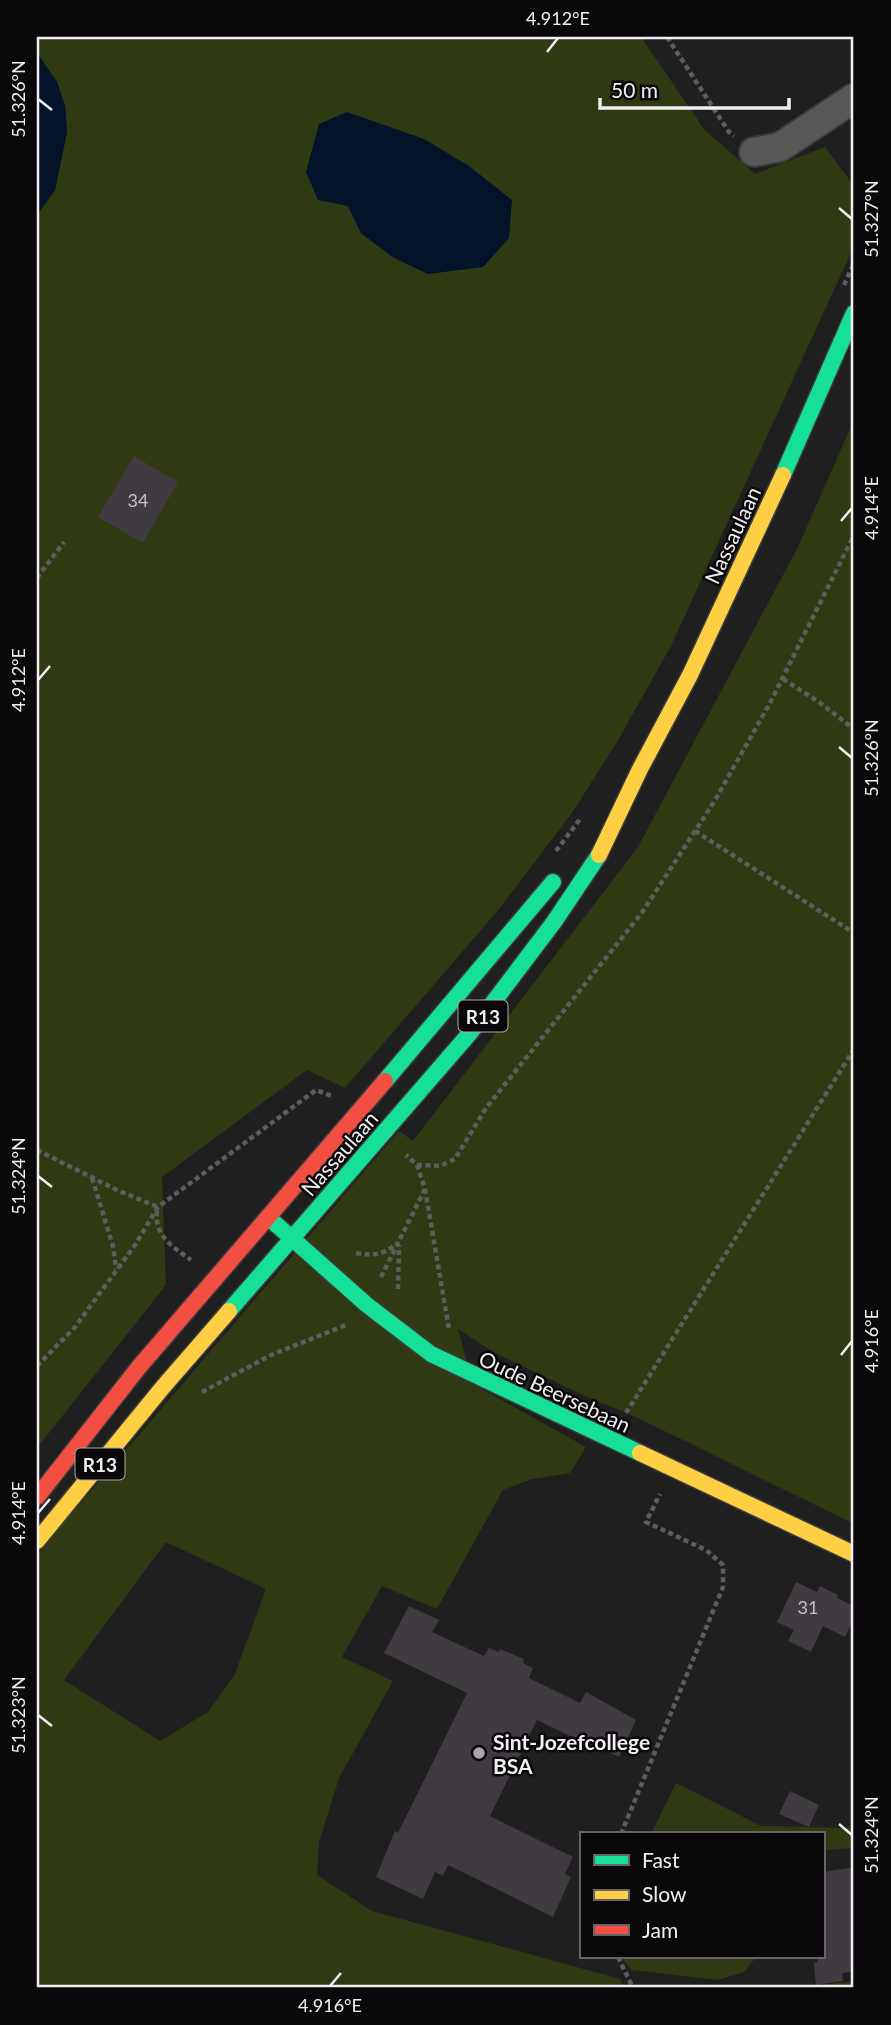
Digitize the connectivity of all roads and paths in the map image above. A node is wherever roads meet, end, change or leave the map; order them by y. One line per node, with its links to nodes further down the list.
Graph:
1 (667, 37): 3 (path)
2 (854, 98): 3 (street)
3 (754, 152)
4 (854, 263): 5 (path)
5 (843, 287)
6 (854, 313): 12 (main road, Nassaulaan / R13)
7 (854, 535): 10 (path)
8 (64, 541): 9 (path)
9 (37, 578)
10 (783, 678): 11 (path); 15 (path)
11 (854, 729)
12 (640, 769): 14 (main road, Nassaulaan / R13); 27 (main road, Nassaulaan / R13)
13 (581, 817): 16 (path)
14 (595, 828)
15 (695, 831): 17 (path); 22 (path)
16 (557, 863): 26 (main road, Nassaulaan / R13)
17 (854, 933)
18 (854, 1049): 38 (path)
19 (336, 1097): 25 (path)
20 (37, 1150): 23 (path)
21 (400, 1150): 22 (path)
22 (417, 1165): 24 (path)
23 (92, 1178): 25 (path); 31 (path)
24 (425, 1189): 28 (path); 35 (path)
25 (158, 1207): 30 (path); 31 (path)
26 (269, 1218): 27 (main road, Oude Beersebaan); 40 (main road, Nassaulaan / R13)
27 (292, 1238): 34 (main road, Oude Beersebaan); 41 (main road, Nassaulaan / R13)
28 (399, 1241): 29 (path); 32 (path); 33 (path)
29 (356, 1254)
30 (197, 1265)
31 (116, 1270): 36 (path)
32 (382, 1275)
33 (398, 1290)
34 (367, 1305): 37 (path); 38 (main road, Oude Beersebaan)
35 (450, 1336)
36 (37, 1366)
37 (193, 1398)
38 (611, 1440): 39 (main road, Oude Beersebaan)
39 (672, 1469): 42 (main road, Oude Beersebaan); 43 (path)
40 (37, 1497)
41 (37, 1541)
42 (854, 1554)
43 (622, 1832)
44 (618, 1958): 45 (path)
45 (633, 1988)

